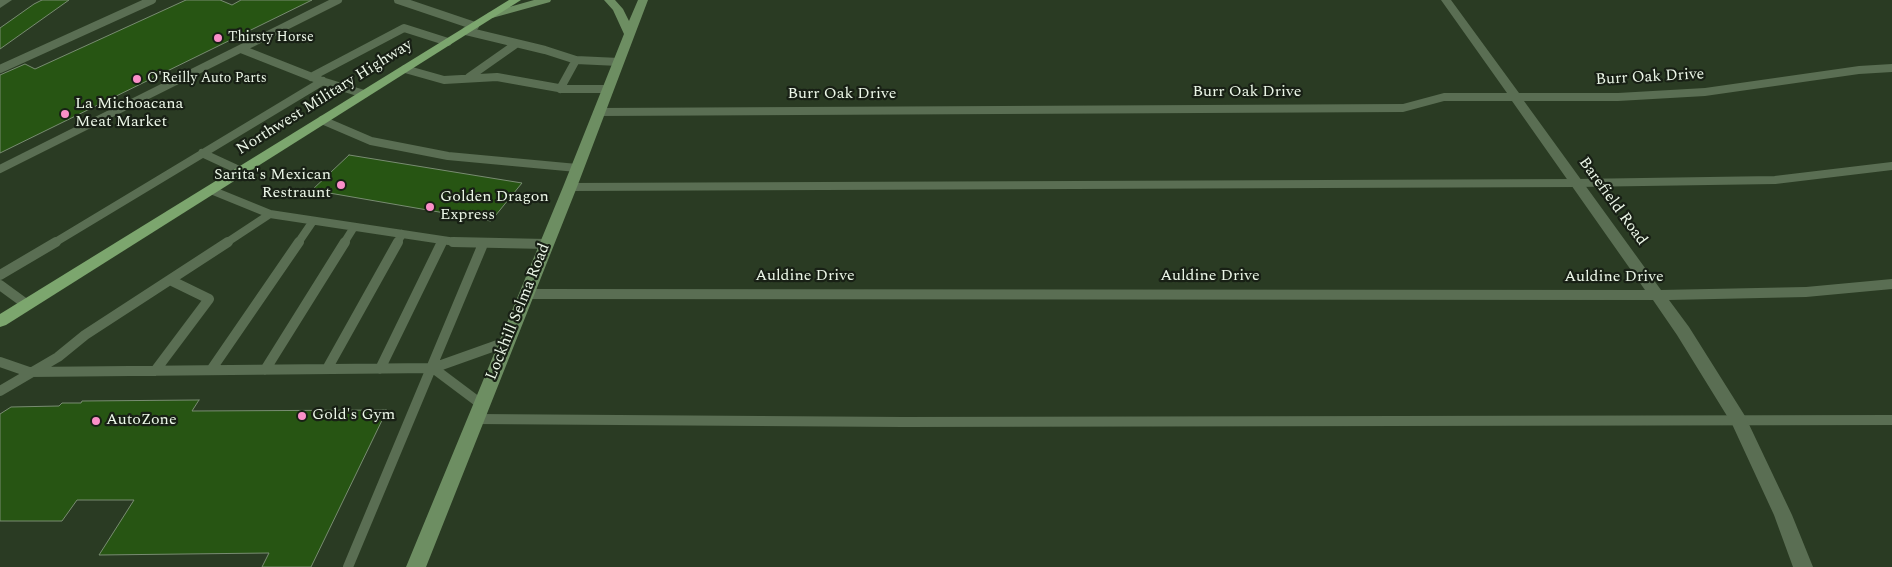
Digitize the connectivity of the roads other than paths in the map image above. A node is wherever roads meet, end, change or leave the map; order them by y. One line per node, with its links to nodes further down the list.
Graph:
1 (7, 0): 10 (street)
2 (152, 0): 19 (lane)
3 (338, 0): 16 (lane)
4 (398, 0): 12 (lane)
5 (516, 0): 11 (main road, Northwest Military Highway)
6 (546, 0): 11 (main road)
7 (609, 0): 13 (main road)
8 (643, 0): 13 (main road, Lockhill Selma Road)
9 (1446, 0): 28 (street, Barefield Road)
10 (0, 6)
11 (492, 14): 12 (main road, Northwest Military Highway)
12 (470, 28): 14 (main road, Northwest Military Highway); 15 (lane)
13 (630, 34): 18 (main road, Lockhill Selma Road)
14 (448, 42): 21 (main road, Northwest Military Highway); 22 (lane)
15 (516, 44): 17 (lane); 23 (lane)
16 (240, 49): 22 (lane); 34 (lane)
17 (576, 60): 18 (lane); 25 (lane)
18 (619, 62): 26 (main road, Lockhill Selma Road)
19 (0, 68)
20 (1892, 68): 28 (street, Burr Oak Drive)
21 (405, 69): 23 (lane); 27 (main road, Northwest Military Highway)
22 (311, 77): 24 (lane)
23 (468, 78): 25 (lane)
24 (323, 82): 27 (lane); 31 (lane)
25 (560, 88): 26 (lane)
26 (608, 89): 29 (main road, Lockhill Selma Road)
27 (364, 94): 30 (main road, Northwest Military Highway)
28 (1516, 97): 29 (street, Burr Oak Drive); 36 (street, Barefield Road)
29 (599, 112): 33 (main road, Lockhill Selma Road)
30 (322, 120): 33 (lane); 35 (main road, Northwest Military Highway)
31 (202, 153): 35 (lane); 46 (lane)
32 (1892, 166): 36 (lane)
33 (577, 168): 37 (main road, Lockhill Selma Road)
34 (0, 169)
35 (241, 171): 38 (main road, Northwest Military Highway)
36 (1577, 183): 37 (lane); 51 (street, Barefield Road)
37 (570, 186): 45 (main road, Lockhill Selma Road)
38 (211, 190): 39 (lane); 52 (main road, Northwest Military Highway)
39 (270, 214): 40 (lane); 47 (lane)
40 (313, 221): 41 (lane); 59 (lane)
41 (354, 227): 42 (lane); 60 (lane)
42 (402, 234): 43 (lane); 57 (lane)
43 (443, 240): 44 (lane); 58 (lane)
44 (483, 244): 45 (lane); 56 (lane)
45 (546, 244): 50 (main road, Lockhill Selma Road)
46 (0, 275)
47 (170, 280): 61 (lane); 62 (lane)
48 (1892, 284): 51 (street, Auldine Drive)
49 (0, 286): 52 (lane)
50 (527, 294): 51 (street, Auldine Drive); 54 (main road, Lockhill Selma Road)
51 (1658, 295): 67 (street, Barefield Road)
52 (26, 304): 53 (main road, Northwest Military Highway)
53 (0, 321)
54 (506, 342): 56 (lane); 64 (main road, Lockhill Selma Road)
55 (0, 362): 62 (lane)
56 (433, 368): 58 (lane); 64 (lane); 68 (lane)
57 (327, 369): 58 (lane); 60 (lane)
58 (380, 369)
59 (211, 370): 60 (lane); 61 (lane)
60 (265, 370)
61 (155, 371): 62 (lane)
62 (29, 372): 63 (lane)
63 (0, 391)
64 (481, 404): 65 (main road, Lockhill Selma Road)
65 (476, 419): 67 (lane); 69 (main road, Lockhill Selma Road)
66 (1892, 420): 67 (lane)
67 (1739, 421): 70 (street, Barefield Road)
68 (348, 567)
69 (416, 567)
70 (1803, 567)

